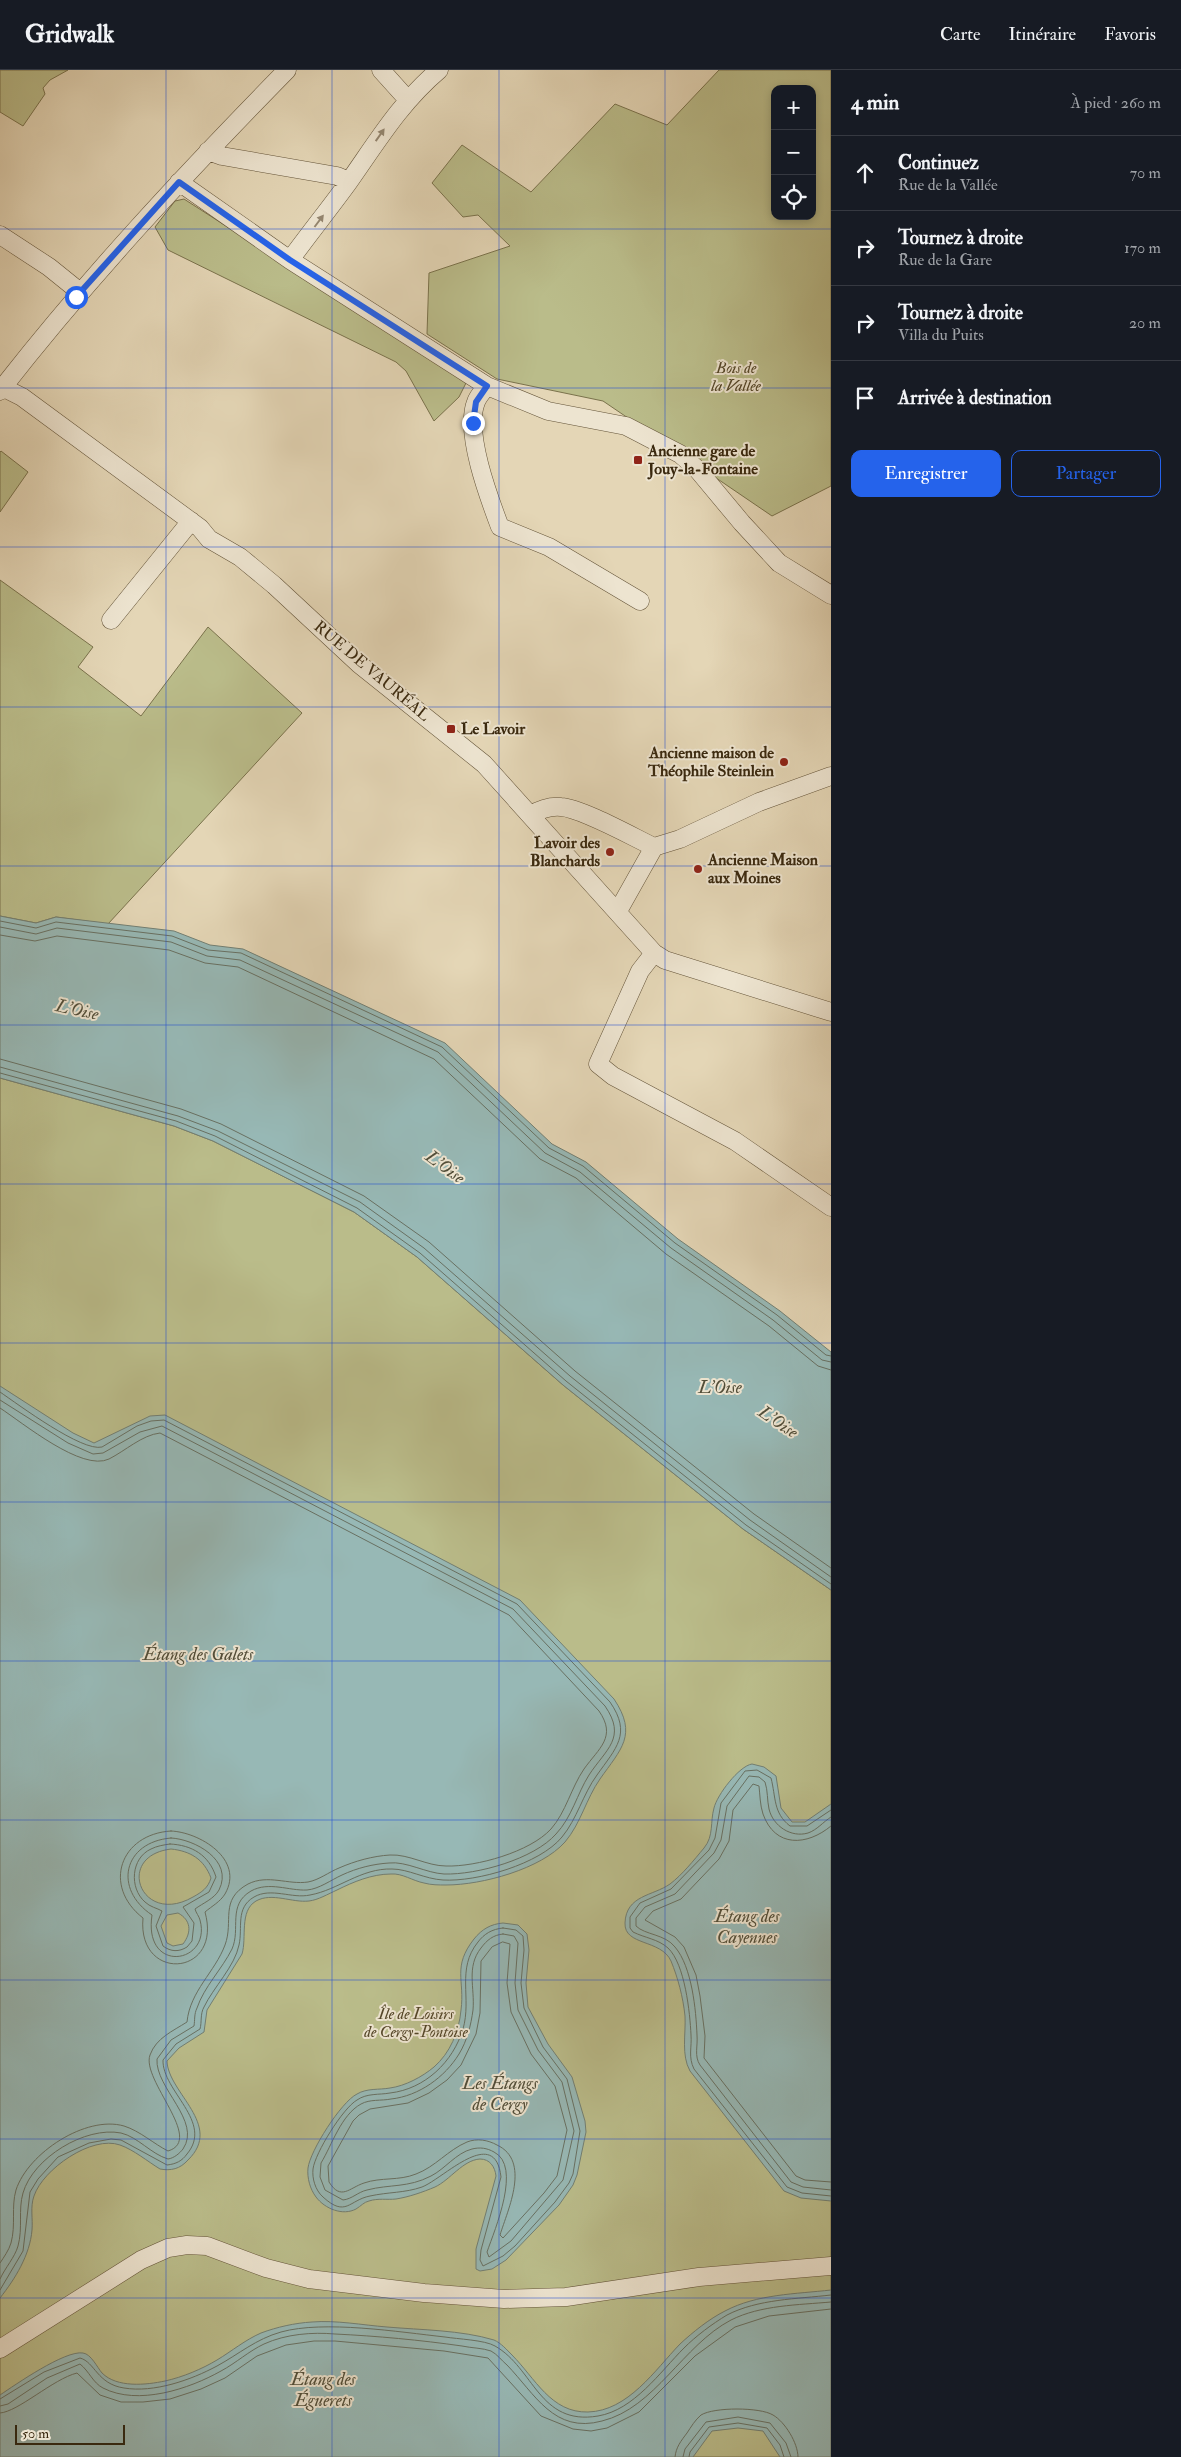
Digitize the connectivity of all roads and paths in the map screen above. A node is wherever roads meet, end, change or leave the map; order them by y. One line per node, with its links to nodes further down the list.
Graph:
1 (287, 70): 5 (street)
2 (381, 70): 4 (street)
3 (439, 70): 4 (street)
4 (408, 100): 6 (street, one-way to 4)
5 (208, 151): 6 (street); 7 (street)
6 (349, 181): 9 (street, one-way to 6)
7 (179, 182): 9 (street); 10 (street)
8 (0, 235): 10 (street)
9 (290, 260): 11 (street)
10 (80, 292): 12 (street)
11 (487, 386): 14 (street); 15 (street)
12 (1, 388): 13 (street, RUE DE VAURÉAL)
13 (191, 521): 16 (street); 18 (street, RUE DE VAURÉAL)
14 (831, 595)
15 (640, 601)
16 (111, 620)
17 (831, 776): 19 (street)
18 (531, 815): 19 (street); 20 (street, RUE DE VAURÉAL)
19 (654, 847): 20 (street)
20 (618, 911): 21 (street, RUE DE VAURÉAL)
21 (654, 953): 22 (street, RUE DE VAURÉAL); 23 (street)
22 (831, 1012)
23 (831, 1207)
24 (831, 2266): 25 (street)
25 (0, 2349)

